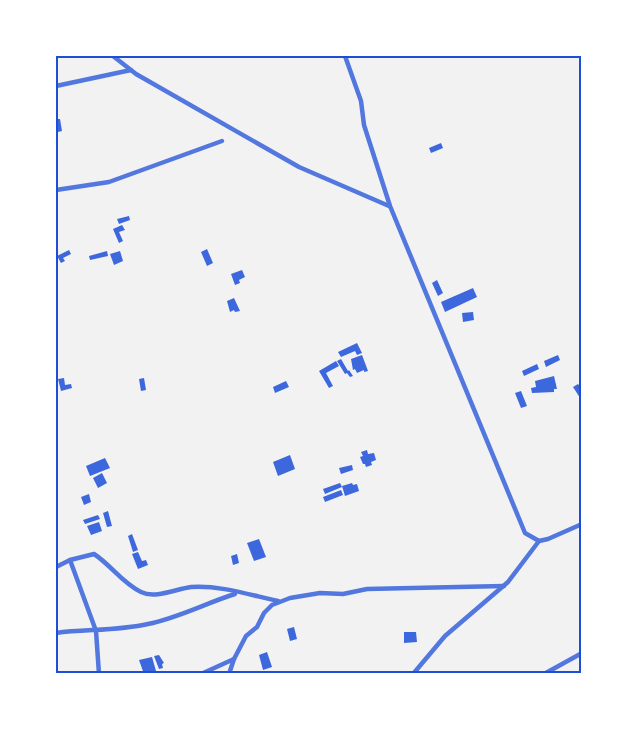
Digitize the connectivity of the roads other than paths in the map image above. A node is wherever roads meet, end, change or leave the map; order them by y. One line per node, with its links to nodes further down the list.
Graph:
1 (113, 56): 3 (street)
2 (345, 56): 7 (street)
3 (131, 70): 4 (street); 7 (street)
4 (56, 86)
5 (222, 141): 6 (street)
6 (56, 190)
7 (390, 206): 9 (street)
8 (582, 524): 9 (street)
9 (539, 541): 12 (street)
10 (70, 560): 11 (street); 13 (street); 15 (street)
11 (56, 567)
12 (504, 586): 14 (street); 22 (street)
13 (238, 593): 14 (street); 15 (street)
14 (280, 601): 18 (street)
15 (96, 631): 16 (street); 19 (street)
16 (56, 633)
17 (582, 653): 23 (street)
18 (234, 659): 20 (street); 21 (street)
19 (99, 674)
20 (201, 674)
21 (229, 674)
22 (413, 674)
23 (544, 674)

